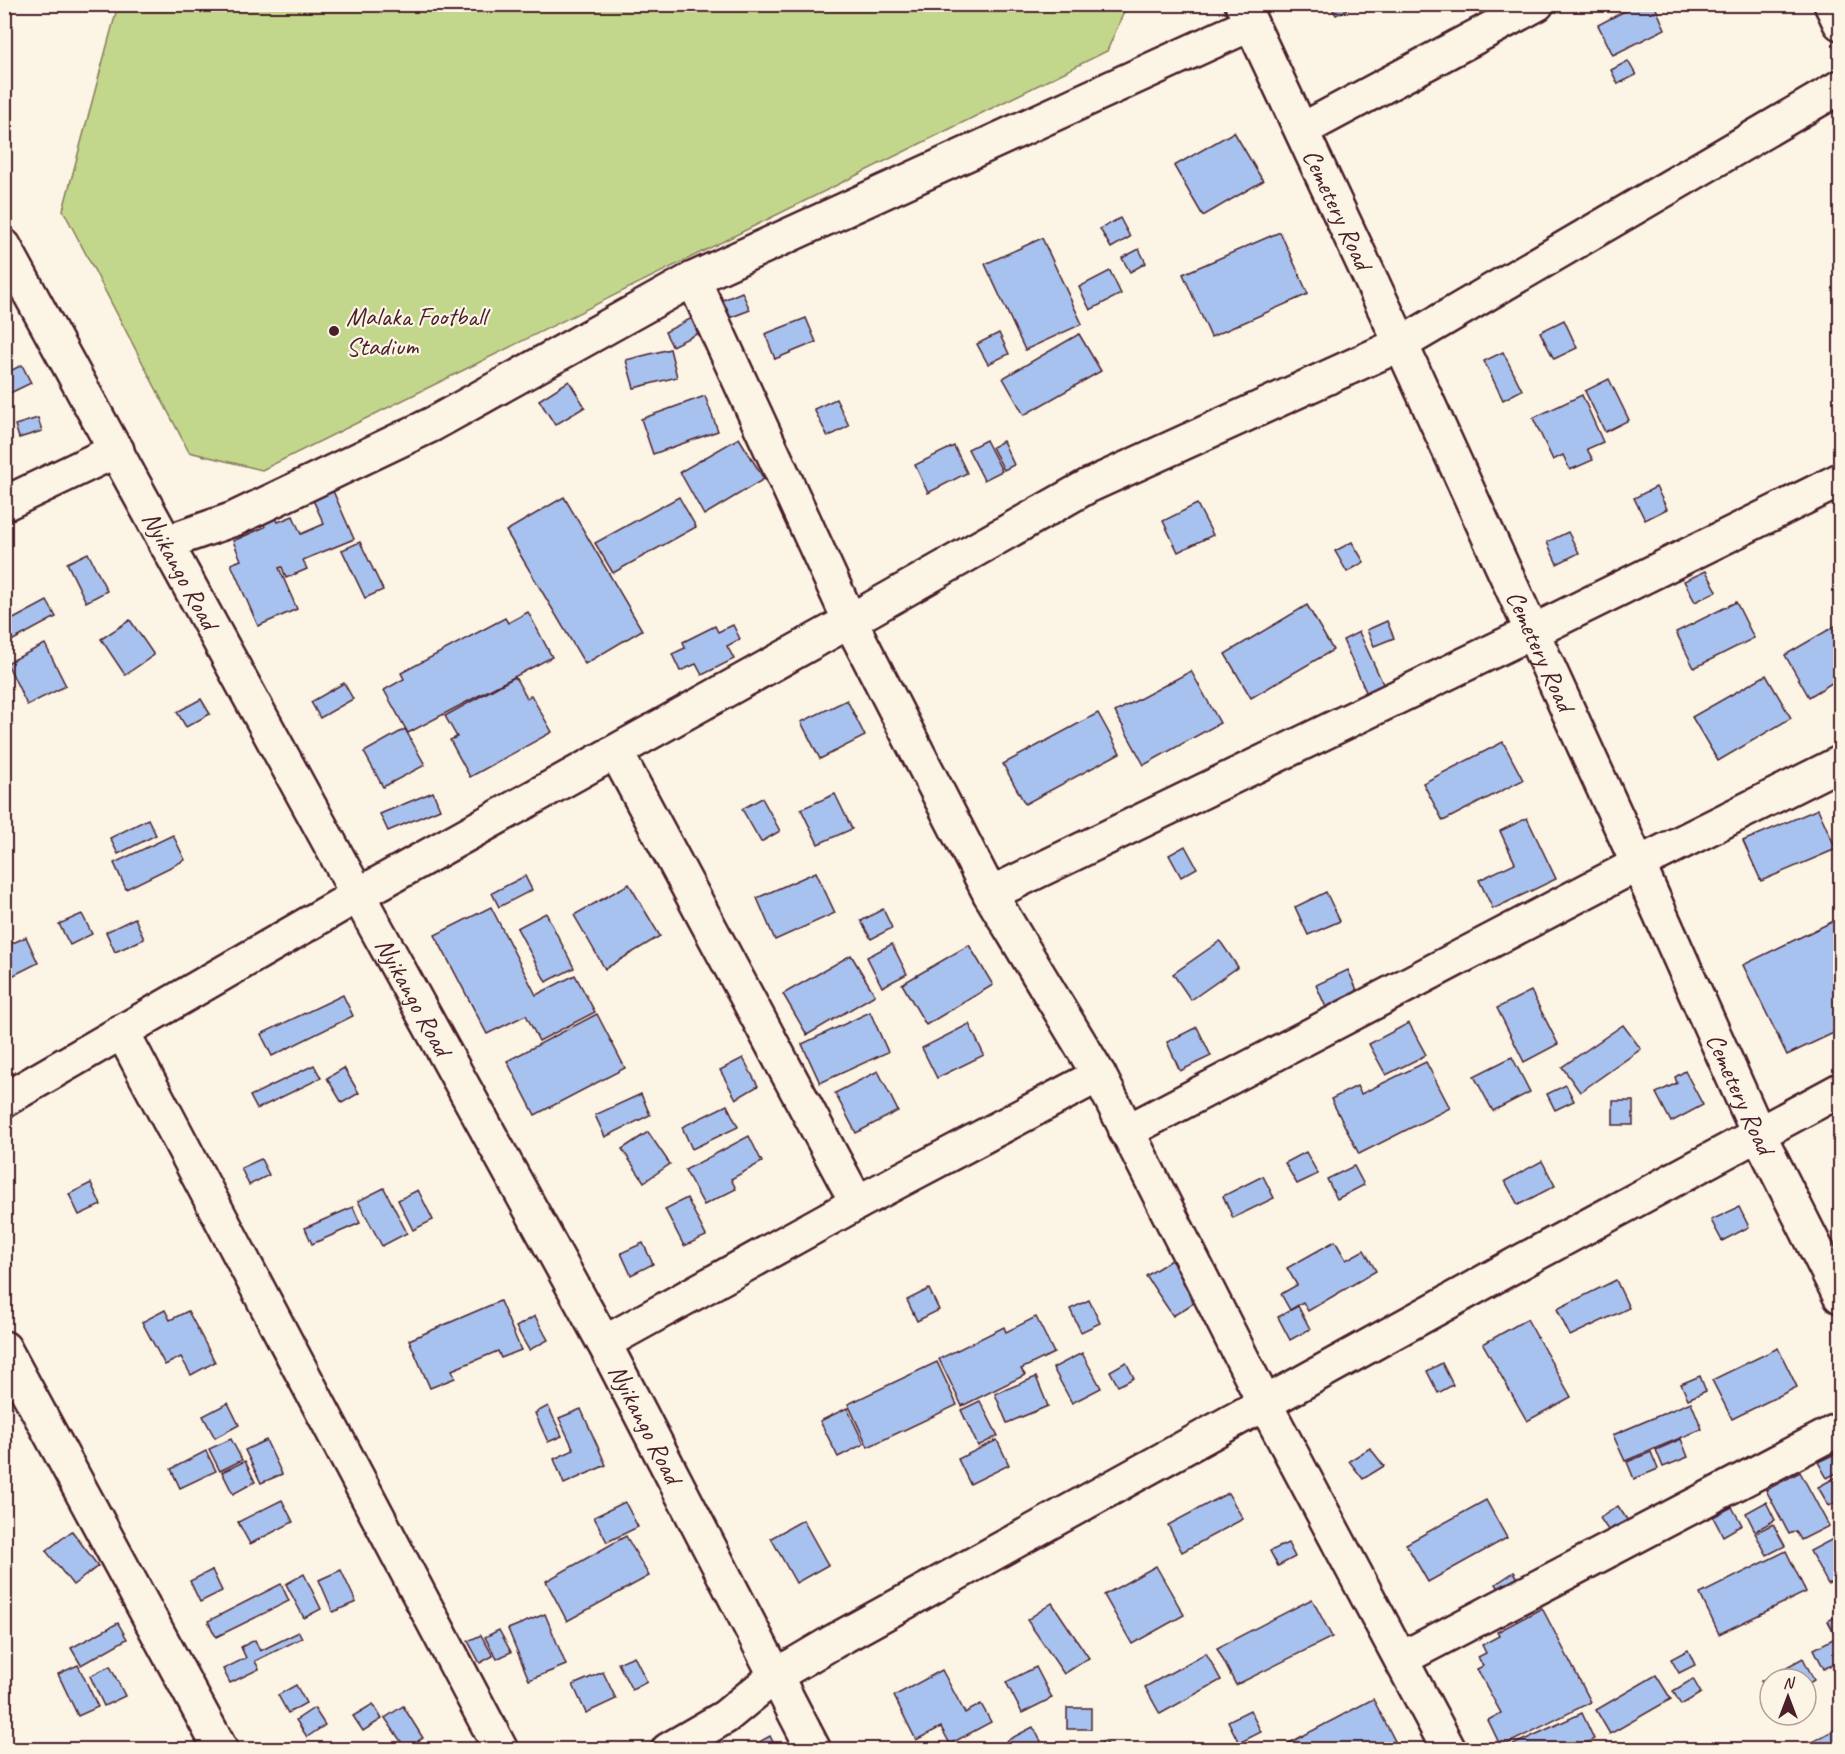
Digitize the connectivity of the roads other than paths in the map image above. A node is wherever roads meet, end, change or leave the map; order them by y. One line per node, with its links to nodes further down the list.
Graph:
1 (1537, 4): 6 (street)
2 (1831, 4): 4 (street)
3 (1247, 14): 6 (street, Cemetery Road); 8 (street)
4 (1840, 23)
5 (1840, 87): 9 (street)
6 (1302, 130): 9 (street, Cemetery Road)
7 (4, 246): 10 (street, Nyikango Road)
8 (693, 279): 13 (street); 14 (street)
9 (1401, 344): 14 (street); 15 (street, Cemetery Road)
10 (117, 450): 12 (street); 13 (street, Nyikango Road)
11 (1840, 480): 15 (street)
12 (4, 504)
13 (165, 543): 20 (street, Nyikango Road)
14 (850, 621): 16 (street); 19 (street)
15 (1532, 632): 18 (street, Cemetery Road); 19 (street)
16 (616, 752): 20 (street); 27 (street)
17 (1840, 763): 18 (street)
18 (1638, 864): 25 (street); 26 (street, Cemetery Road)
19 (990, 894): 22 (street)
20 (357, 895): 21 (street); 29 (street, Nyikango Road)
21 (122, 1031): 24 (street); 36 (street)
22 (1099, 1075): 25 (street); 27 (street)
23 (1840, 1090): 26 (street)
24 (4, 1100)
25 (1126, 1132): 31 (street)
26 (1758, 1133): 28 (street, Cemetery Road); 31 (street)
27 (858, 1203): 29 (street)
28 (1840, 1296)
29 (604, 1343): 34 (street, Nyikango Road)
30 (4, 1348): 35 (street)
31 (1265, 1404): 33 (street); 34 (street)
32 (1840, 1429): 33 (street)
33 (1401, 1659): 39 (street)
34 (776, 1676): 37 (street); 38 (street, Nyikango Road)
35 (221, 1749)
36 (501, 1749)
37 (668, 1749)
38 (814, 1749)
39 (1449, 1749)

